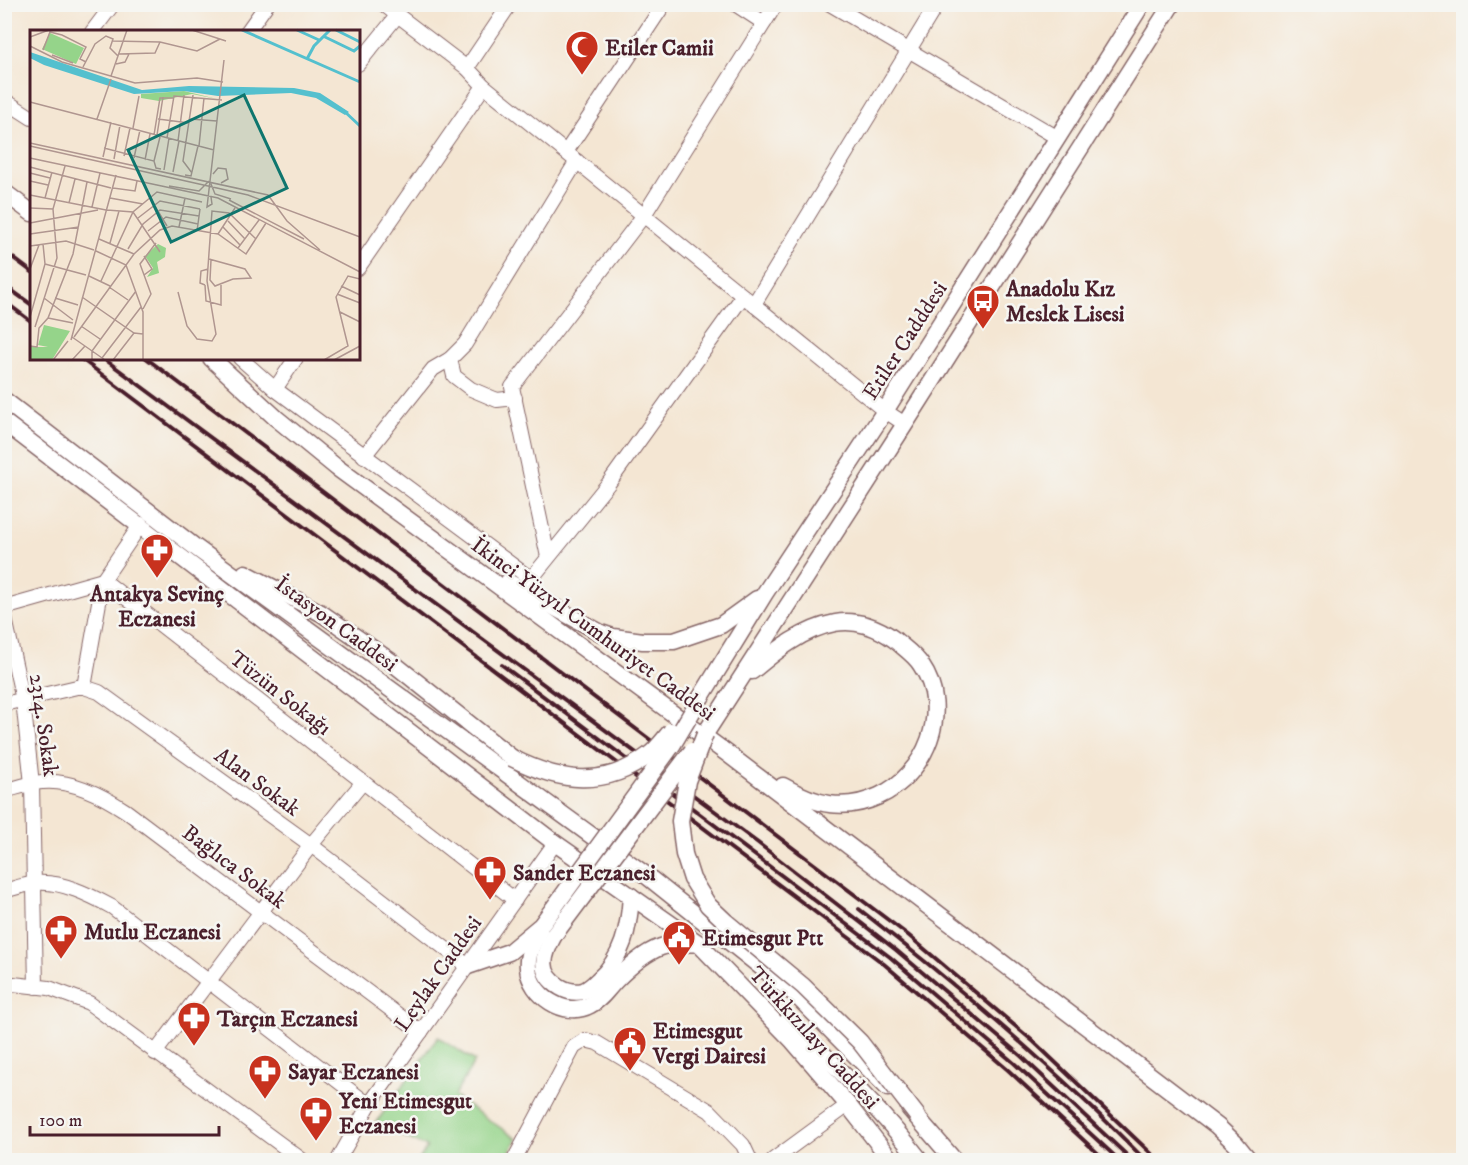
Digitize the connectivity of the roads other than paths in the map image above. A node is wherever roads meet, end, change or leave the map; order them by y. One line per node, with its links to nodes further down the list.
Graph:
1 (113, 4): 14 (street)
2 (267, 4): 15 (street)
3 (383, 4): 12 (street)
4 (510, 4): 18 (street)
5 (664, 4): 23 (street)
6 (735, 4): 13 (street)
7 (776, 4): 13 (street)
8 (830, 4): 16 (street)
9 (937, 4): 16 (street)
10 (1142, 4): 22 (main road, Etiler Cadddesi)
11 (1172, 4): 38 (main road)
12 (397, 16): 17 (street); 18 (street)
13 (764, 23): 26 (street)
14 (94, 30)
15 (248, 30)
16 (909, 51): 22 (street); 28 (street)
17 (360, 62)
18 (467, 68): 19 (street)
19 (484, 87): 23 (street); 27 (street)
20 (4, 100): 21 (street)
21 (30, 115)
22 (1058, 138): 36 (main road, Etiler Cadddesi)
23 (571, 157): 26 (street); 29 (street)
24 (4, 192): 25 (main road)
25 (30, 212)
26 (644, 215): 28 (street); 34 (street)
27 (360, 265)
28 (749, 300): 36 (street); 42 (street)
29 (450, 359): 34 (street); 39 (street)
30 (213, 360): 43 (main road, İkinci Yüzyıl Cumhuriyet Caddesi)
31 (242, 360): 33 (street)
32 (295, 360): 33 (street)
33 (275, 388): 39 (street)
34 (515, 398): 42 (street)
35 (4, 400): 41 (main road, İstasyon Caddesi)
36 (885, 411): 38 (street); 45 (main road, Etiler Cadddesi)
37 (4, 422): 40 (main road, İstasyon Caddesi)
38 (905, 424): 48 (main road)
39 (364, 456): 42 (street)
40 (141, 524): 44 (street); 58 (main road, İstasyon Caddesi)
41 (195, 547): 50 (main road, bridge); 60 (main road, İstasyon Caddesi)
42 (548, 557)
43 (469, 563): 45 (main road); 54 (main road, İkinci Yüzyıl Cumhuriyet Caddesi)
44 (103, 580): 46 (street); 49 (street); 55 (street, Tüzün Sokağı)
45 (765, 593): 50 (main road, Etiler Cadddesi)
46 (4, 608)
47 (4, 614): 51 (street, 2314. Sokak)
48 (740, 681): 53 (main road); 54 (main road)
49 (84, 687): 51 (street); 59 (street, Alan Sokak)
50 (701, 697): 66 (main road, bridge)
51 (23, 700): 52 (street); 56 (street, 2314. Sokak)
52 (4, 704)
53 (705, 734): 66 (main road, bridge); 76 (main road, bridge)
54 (728, 754): 85 (main road, İkinci Yüzyıl Cumhuriyet Caddesi)
55 (363, 782): 59 (street); 64 (street, Tüzün Sokağı)
56 (32, 784): 57 (street, Bağlıca Sokak); 61 (street, 2314. Sokak); 65 (street, Bağlıca Sokak)
57 (4, 791)
58 (555, 843): 63 (main road, Türkkızılayı Caddesi); 64 (street, Leylak Caddesi)
59 (311, 844): 65 (street); 68 (street, Alan Sokak)
60 (648, 876): 76 (main road, Türkkızılayı Caddesi)
61 (33, 883): 62 (street); 69 (street); 71 (street, 2314. Sokak)
62 (4, 891)
63 (631, 896): 66 (main road); 67 (main road, Türkkızılayı Caddesi)
64 (515, 900): 68 (street, Leylak Caddesi)
65 (260, 911): 69 (street); 72 (street, Bağlıca Sokak)
66 (548, 930): 67 (main road); 68 (main road)
67 (698, 943): 74 (main road, Türkkızılayı Caddesi); 83 (main road)
68 (468, 966): 72 (street, Leylak Caddesi)
69 (209, 982): 73 (street); 75 (street)
70 (4, 983): 71 (street)
71 (36, 987): 73 (street)
72 (421, 1032): 75 (street, Leylak Caddesi)
73 (155, 1053): 77 (street)
74 (848, 1104): 81 (street); 82 (main road, Türkkızılayı Caddesi)
75 (369, 1105): 78 (street, Leylak Caddesi)
76 (918, 1118): 84 (main road, Türkkızılayı Caddesi)
77 (302, 1161)
78 (338, 1161)
79 (514, 1161): 80 (street)
80 (750, 1161)
81 (773, 1161)
82 (891, 1161)
83 (920, 1161)
84 (954, 1161)
85 (1249, 1161)

